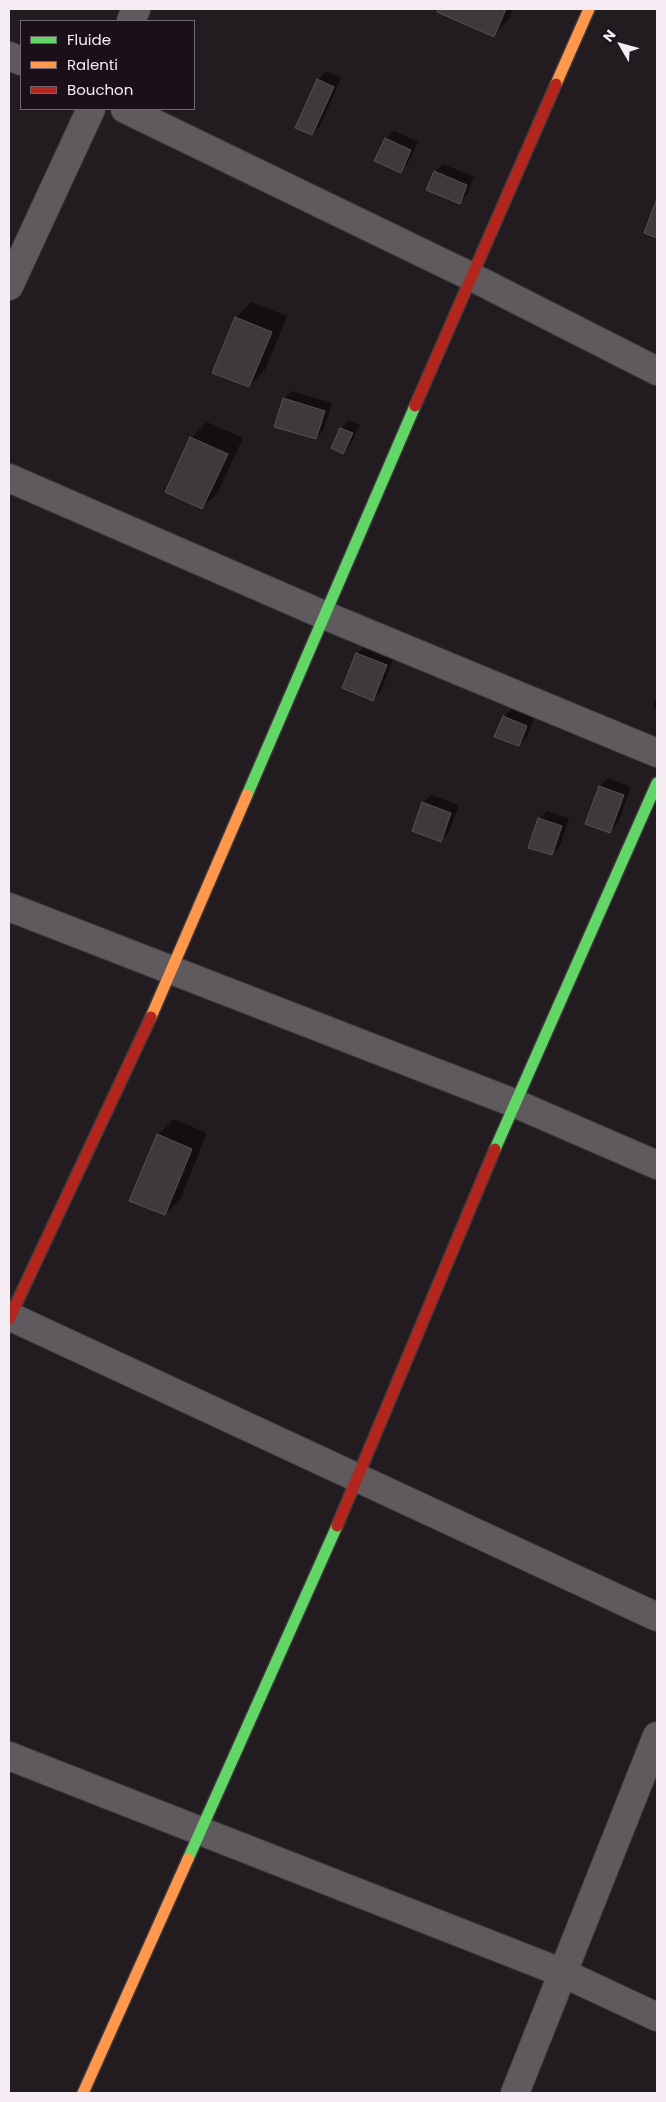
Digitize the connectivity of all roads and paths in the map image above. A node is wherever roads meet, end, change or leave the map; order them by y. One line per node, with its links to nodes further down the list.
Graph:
1 (589, 9): 4 (street)
2 (91, 110): 5 (street)
3 (127, 110): 4 (street)
4 (472, 277): 6 (street); 8 (street)
5 (9, 286)
6 (657, 371)
7 (9, 478): 8 (street)
8 (324, 615): 9 (street); 12 (street)
9 (657, 753)
10 (657, 783): 13 (street)
11 (9, 908): 12 (street)
12 (172, 971): 13 (street); 15 (street)
13 (514, 1103): 14 (street); 16 (street)
14 (657, 1164)
15 (9, 1317): 16 (street)
16 (358, 1480): 17 (street); 20 (street)
17 (657, 1617)
18 (657, 1736): 21 (street)
19 (9, 1756): 20 (street)
20 (200, 1831): 21 (street); 23 (street)
21 (563, 1973): 22 (street); 24 (street)
22 (657, 2017)
23 (83, 2093)
24 (515, 2093)

